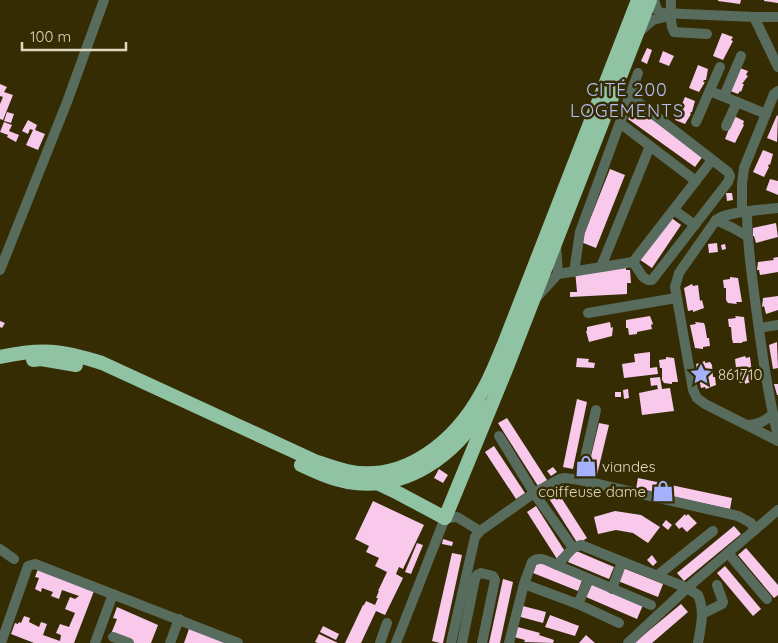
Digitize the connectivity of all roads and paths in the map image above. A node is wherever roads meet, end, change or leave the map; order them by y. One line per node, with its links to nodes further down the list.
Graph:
1 (104, 0): 36 (street)
2 (638, 0): 44 (highway)
3 (650, 0): 9 (highway)
4 (654, 0): 6 (street)
5 (672, 0): 6 (street)
6 (673, 15): 7 (street); 9 (street); 10 (street)
7 (754, 17): 8 (street); 12 (street)
8 (777, 19)
9 (637, 34): 33 (highway)
10 (707, 34)
11 (741, 56): 18 (street)
12 (778, 66)
13 (720, 67): 15 (street)
14 (638, 73): 17 (street)
15 (710, 91): 18 (street); 22 (street)
16 (778, 91): 20 (street)
17 (630, 96): 21 (street); 25 (street)
18 (724, 96): 19 (street)
19 (737, 102): 20 (street); 23 (street)
20 (766, 114): 29 (street)
21 (620, 122): 24 (street); 37 (street)
22 (696, 122)
23 (726, 126)
24 (650, 146): 26 (street); 35 (street)
25 (712, 160): 26 (street); 31 (street)
26 (696, 181): 28 (street)
27 (778, 208): 29 (street)
28 (674, 210): 31 (street); 34 (street)
29 (745, 210): 30 (street); 32 (street)
30 (716, 220): 32 (street); 39 (street)
31 (694, 226): 34 (street)
32 (747, 236): 43 (street)
33 (555, 243): 38 (street); 40 (highway)
34 (633, 262): 35 (street)
35 (601, 267): 37 (street)
36 (0, 270)
37 (574, 272): 38 (street)
38 (558, 274): 40 (street)
39 (676, 298): 41 (street); 49 (street)
40 (533, 301): 46 (highway)
41 (588, 313)
42 (778, 325): 43 (street)
43 (759, 328): 48 (street)
44 (0, 357)
45 (0, 367): 54 (highway)
46 (505, 372): 54 (highway); 58 (highway)
47 (596, 410): 53 (street)
48 (773, 414): 49 (street); 51 (street)
49 (746, 426): 52 (street)
50 (499, 436): 55 (street)
51 (778, 436)
52 (778, 441)
53 (580, 480): 55 (street); 57 (street)
54 (377, 483): 58 (highway)
55 (534, 493): 59 (street); 62 (street)
56 (776, 515): 57 (street); 60 (street)
57 (738, 516): 60 (street)
58 (445, 518): 59 (street); 90 (street)
59 (480, 530): 91 (street)
60 (755, 530): 64 (street)
61 (714, 532): 68 (street)
62 (573, 548): 66 (street); 67 (street)
63 (0, 550): 65 (street)
64 (728, 553): 72 (street); 75 (street)
65 (14, 559)
66 (622, 562): 68 (street); 73 (street)
67 (557, 566): 69 (street); 70 (street)
68 (658, 575): 72 (street)
69 (590, 579): 73 (street); 76 (street)
70 (524, 584): 76 (street); 83 (street)
71 (717, 585): 78 (street)
72 (687, 588): 78 (street); 95 (street)
73 (612, 589): 77 (street)
74 (113, 594): 79 (street); 84 (street); 85 (street)
75 (767, 599)
76 (578, 604): 81 (street)
77 (651, 605)
78 (702, 614): 96 (street)
79 (179, 619): 87 (street); 88 (street)
80 (388, 623): 89 (street)
81 (619, 623)
82 (113, 637): 86 (street)
83 (509, 641): 94 (street)
84 (1, 643)
85 (95, 643)
86 (129, 643)
87 (170, 643)
88 (238, 643)
89 (380, 643)
90 (396, 643)
91 (451, 643)
92 (462, 643): 93 (street)
93 (482, 643)
94 (519, 643)
95 (628, 643)
96 (698, 643)

